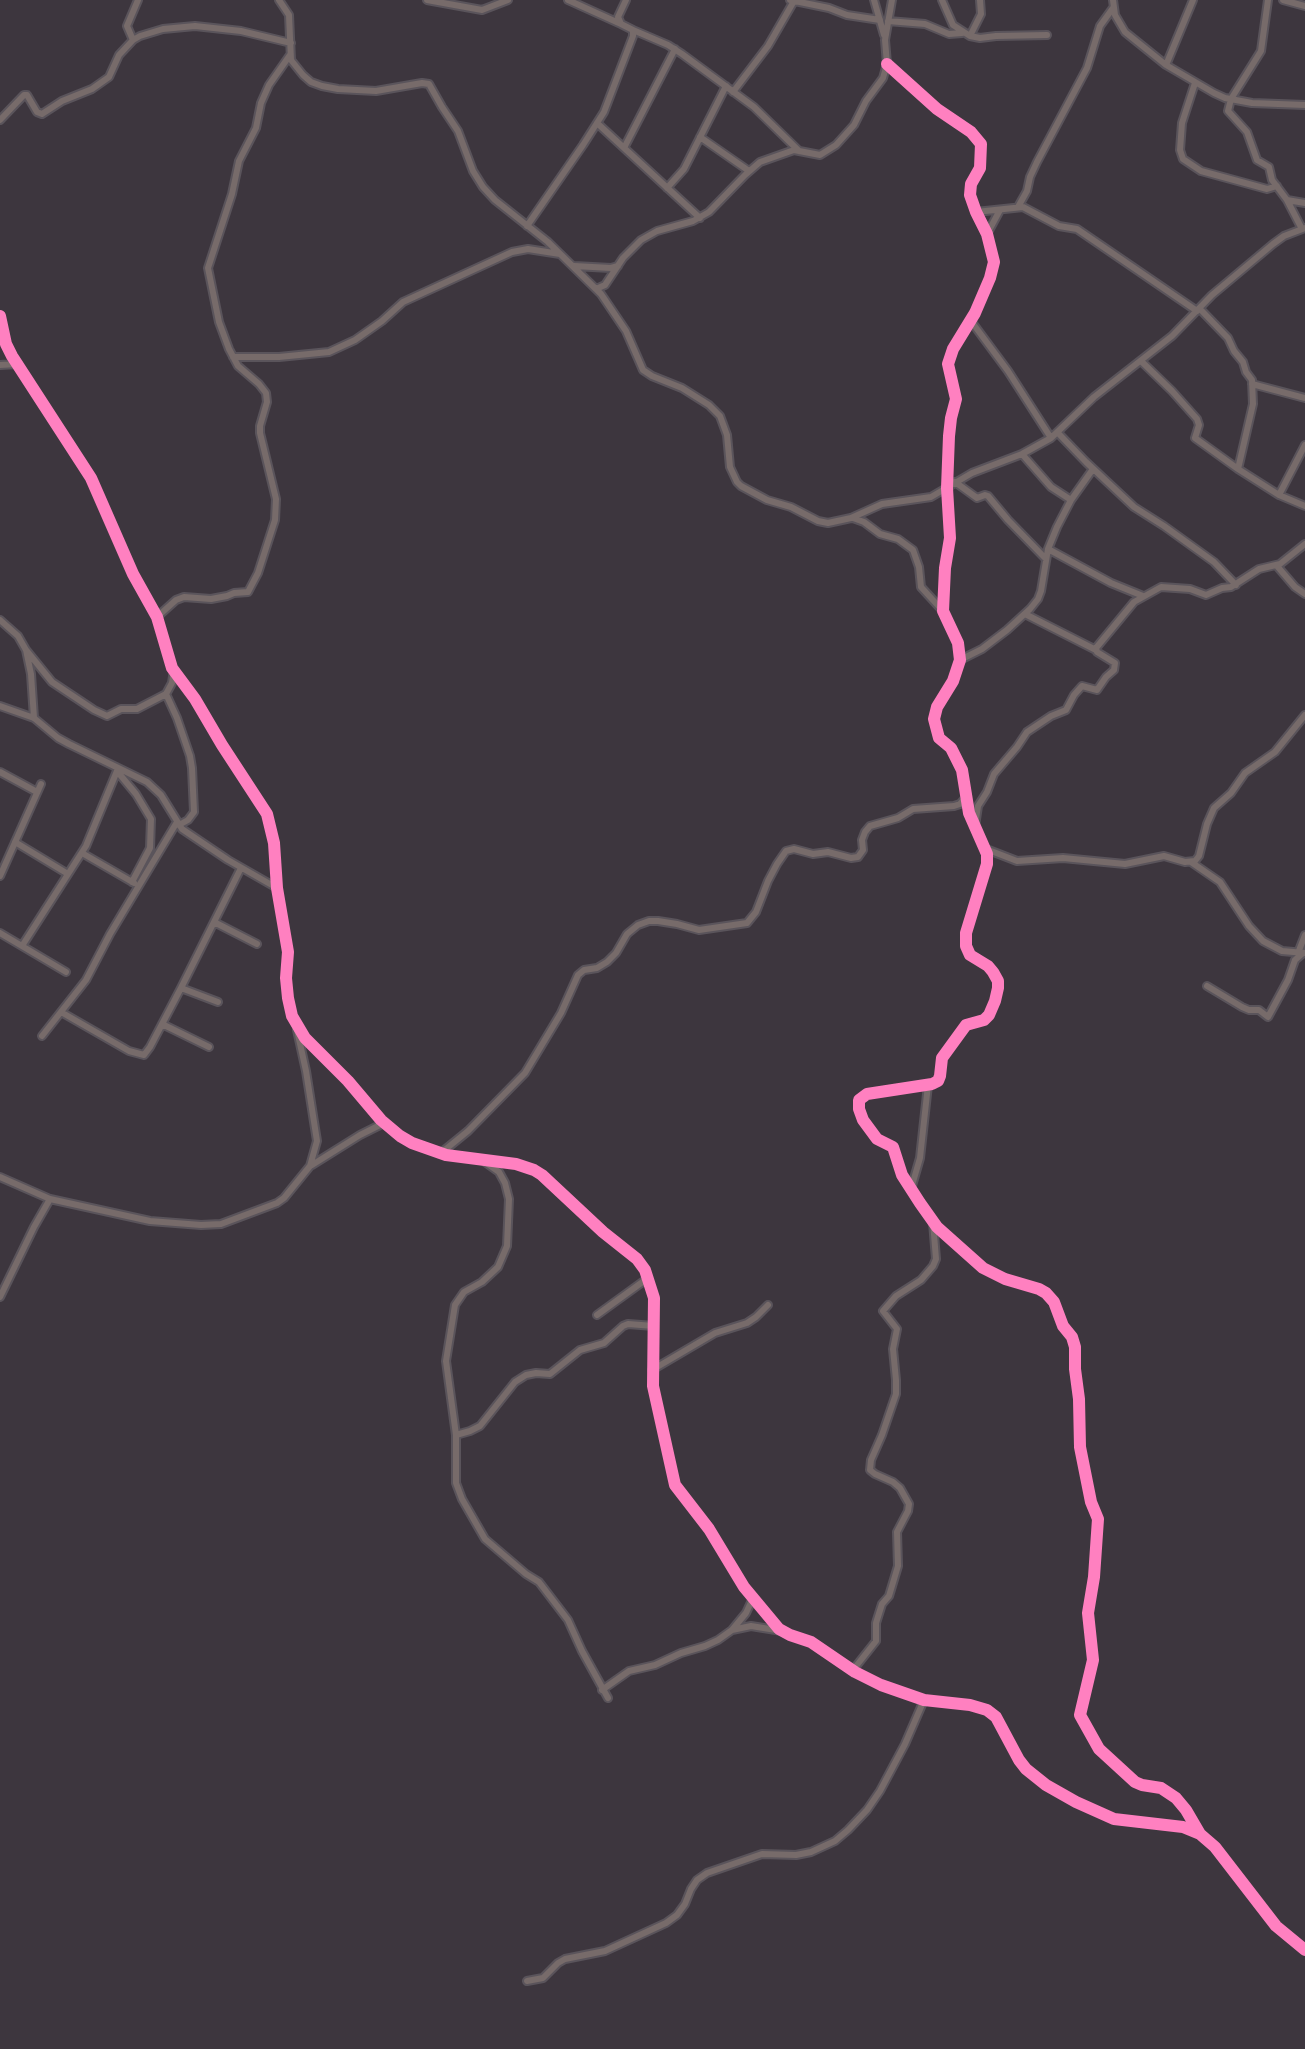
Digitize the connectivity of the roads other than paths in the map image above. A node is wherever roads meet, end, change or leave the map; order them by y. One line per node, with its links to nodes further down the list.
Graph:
1 (138, 0): 24 (street)
2 (279, 0): 26 (street)
3 (427, 0): 4 (street)
4 (508, 0)
5 (568, 0): 19 (street)
6 (626, 0): 19 (street)
7 (792, 0): 17 (street); 35 (street)
8 (874, 0): 17 (street)
9 (892, 0): 18 (street)
10 (942, 0): 21 (street)
11 (980, 0): 23 (street)
12 (1193, 0): 32 (street)
13 (1268, 0): 40 (street)
14 (1283, 0): 16 (street)
15 (1113, 4): 32 (street); 50 (street)
16 (1305, 6)
17 (880, 20): 25 (street)
18 (888, 21): 21 (street); 25 (street)
19 (621, 24): 20 (street)
20 (633, 30): 27 (street); 43 (street)
21 (962, 33): 23 (street)
22 (1047, 35): 23 (street)
23 (970, 36)
24 (133, 40): 26 (street); 42 (street)
25 (885, 40): 29 (street)
26 (291, 43): 28 (street)
27 (675, 49): 37 (street); 45 (street)
28 (290, 55): 30 (street); 31 (street)
29 (887, 64): 33 (street); 34 (street)
30 (285, 65): 31 (street); 68 (street)
31 (295, 65): 58 (street)
32 (1166, 65): 36 (street)
33 (896, 72): 34 (street); 56 (street)
34 (883, 78): 46 (street)
35 (740, 83): 38 (street); 39 (street)
36 (1195, 83): 40 (street); 48 (street)
37 (726, 86): 38 (street); 44 (street)
38 (733, 92): 39 (street)
39 (740, 97): 46 (street)
40 (1231, 99): 41 (street); 48 (street)
41 (1305, 105)
42 (0, 120)
43 (597, 123): 45 (street); 58 (street)
44 (700, 137): 47 (street); 49 (street)
45 (624, 148): 49 (street)
46 (799, 151): 47 (street)
47 (749, 171): 57 (street)
48 (1277, 186): 51 (street)
49 (667, 188): 57 (street)
50 (1024, 199): 53 (street); 54 (street)
51 (1287, 200): 52 (street); 59 (street)
52 (1305, 203)
53 (1018, 207): 54 (street); 55 (street)
54 (1027, 209): 65 (street)
55 (1000, 210): 56 (street); 60 (street)
56 (976, 212): 60 (street)
57 (700, 218): 63 (street)
58 (527, 226): 61 (street)
59 (1304, 228): 65 (street)
60 (987, 234): 67 (street)
61 (560, 254): 62 (street); 68 (street)
62 (572, 266): 63 (street); 64 (street)
63 (618, 266): 64 (street)
64 (600, 290): 85 (street)
65 (1198, 310): 69 (street); 72 (street)
66 (0, 316): 70 (street)
67 (971, 321): 75 (street); 81 (street)
68 (233, 357): 95 (street)
69 (1141, 361): 74 (street); 79 (street)
70 (17, 364): 71 (street); 95 (street)
71 (0, 365)
72 (1252, 384): 73 (street); 79 (street)
73 (1305, 398)
74 (1058, 433): 75 (street); 78 (street)
75 (1051, 438): 77 (street)
76 (1305, 445): 82 (street)
77 (1022, 454): 80 (street); 83 (street)
78 (1093, 469): 83 (street); 90 (street)
79 (1238, 469): 82 (street)
80 (955, 482): 81 (street); 88 (street)
81 (947, 488): 85 (street); 93 (street)
82 (1279, 495): 84 (street)
83 (1071, 500): 87 (street)
84 (1305, 506)
85 (851, 518): 93 (street)
86 (1305, 544): 89 (street)
87 (1048, 549): 88 (street); 92 (street)
88 (1046, 559): 94 (street)
89 (1277, 566): 90 (street); 91 (street)
90 (1236, 585): 92 (street)
91 (1305, 594)
92 (1143, 596): 98 (street)
93 (943, 611): 99 (street)
94 (1025, 614): 98 (street); 99 (street)
95 (157, 617): 100 (street)
96 (0, 620): 97 (street)
97 (26, 650): 101 (street); 104 (street)
98 (1096, 650): 106 (street)
99 (960, 660): 107 (street)
100 (174, 670): 101 (street); 121 (street)
101 (166, 694): 108 (street)
102 (0, 706): 104 (street)
103 (1305, 715): 115 (street)
104 (34, 718): 108 (street)
105 (0, 772): 110 (street)
106 (985, 794): 107 (street); 109 (street)
107 (967, 797): 109 (street); 139 (street)
108 (178, 824): 116 (street); 120 (street)
109 (975, 826): 111 (street)
110 (15, 842): 117 (street); 118 (street)
111 (986, 849): 113 (street); 114 (street)
112 (82, 853): 117 (street); 119 (street); 119 (street)
113 (998, 855): 114 (street); 115 (street)
114 (988, 858): 137 (street)
115 (1191, 862): 127 (street)
116 (241, 868): 121 (street); 122 (street)
117 (68, 874): 126 (street)
118 (0, 876)
119 (132, 882): 120 (street)
120 (140, 888): 132 (street)
121 (277, 888): 134 (street)
122 (214, 922): 125 (street); 130 (street)
123 (0, 933): 126 (street)
124 (1305, 935): 127 (street)
125 (257, 944)
126 (22, 946): 128 (street)
127 (1302, 953): 129 (street)
128 (66, 972)
129 (1207, 986)
130 (181, 988): 131 (street); 133 (street)
131 (218, 1002)
132 (61, 1012): 133 (street); 135 (street)
133 (162, 1024): 136 (street)
134 (297, 1027): 138 (street); 141 (street)
135 (42, 1036)
136 (209, 1047)
137 (928, 1085): 143 (street); 143 (street)
138 (384, 1123): 139 (street); 141 (street)
139 (441, 1153): 140 (street)
140 (482, 1160): 146 (street); 152 (street)
141 (310, 1166): 144 (street)
142 (0, 1177): 144 (street)
143 (911, 1189): 145 (street)
144 (50, 1199): 147 (street)
145 (933, 1222): 156 (street); 160 (street)
146 (648, 1278): 149 (street); 150 (street)
147 (0, 1297)
148 (768, 1305): 151 (street)
149 (597, 1315)
150 (654, 1326): 151 (street); 152 (street)
151 (652, 1370): 153 (street)
152 (456, 1435): 157 (street)
153 (753, 1598): 154 (street); 155 (street)
154 (732, 1630): 155 (street); 157 (street)
155 (782, 1631): 156 (street)
156 (853, 1670): 159 (street)
157 (602, 1690): 158 (street)
158 (608, 1698)
159 (924, 1700): 160 (street); 162 (street)
160 (1200, 1834): 161 (street)
161 (1305, 1950)
162 (527, 1981)

